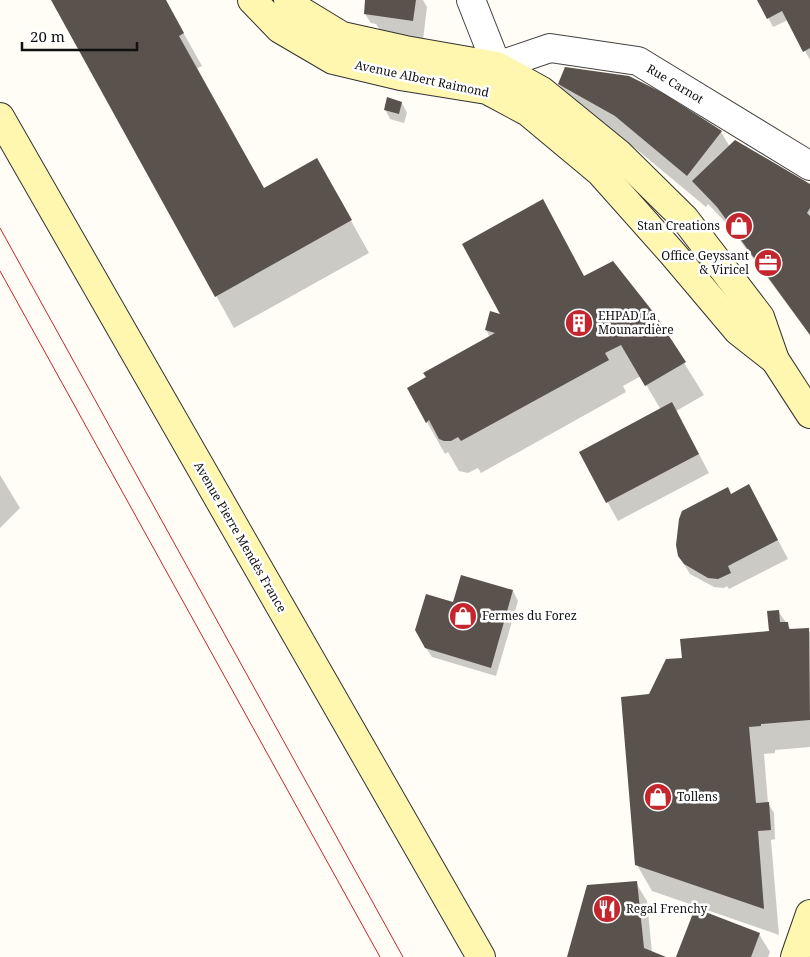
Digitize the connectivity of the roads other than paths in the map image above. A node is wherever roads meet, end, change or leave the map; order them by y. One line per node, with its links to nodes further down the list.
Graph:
1 (252, 0): 7 (street, Avenue Albert Raimond)
2 (288, 0): 4 (street, Avenue Albert Raimond)
3 (470, 0): 4 (street)
4 (497, 66): 6 (street, Rue Carnot); 7 (street, Avenue Albert Raimond)
5 (0, 117): 10 (street, Avenue Pierre Mendès France)
6 (810, 166)
7 (776, 360): 8 (street, Avenue Albert Raimond)
8 (810, 414)
9 (810, 914): 11 (street)
10 (481, 957)
11 (795, 957)

